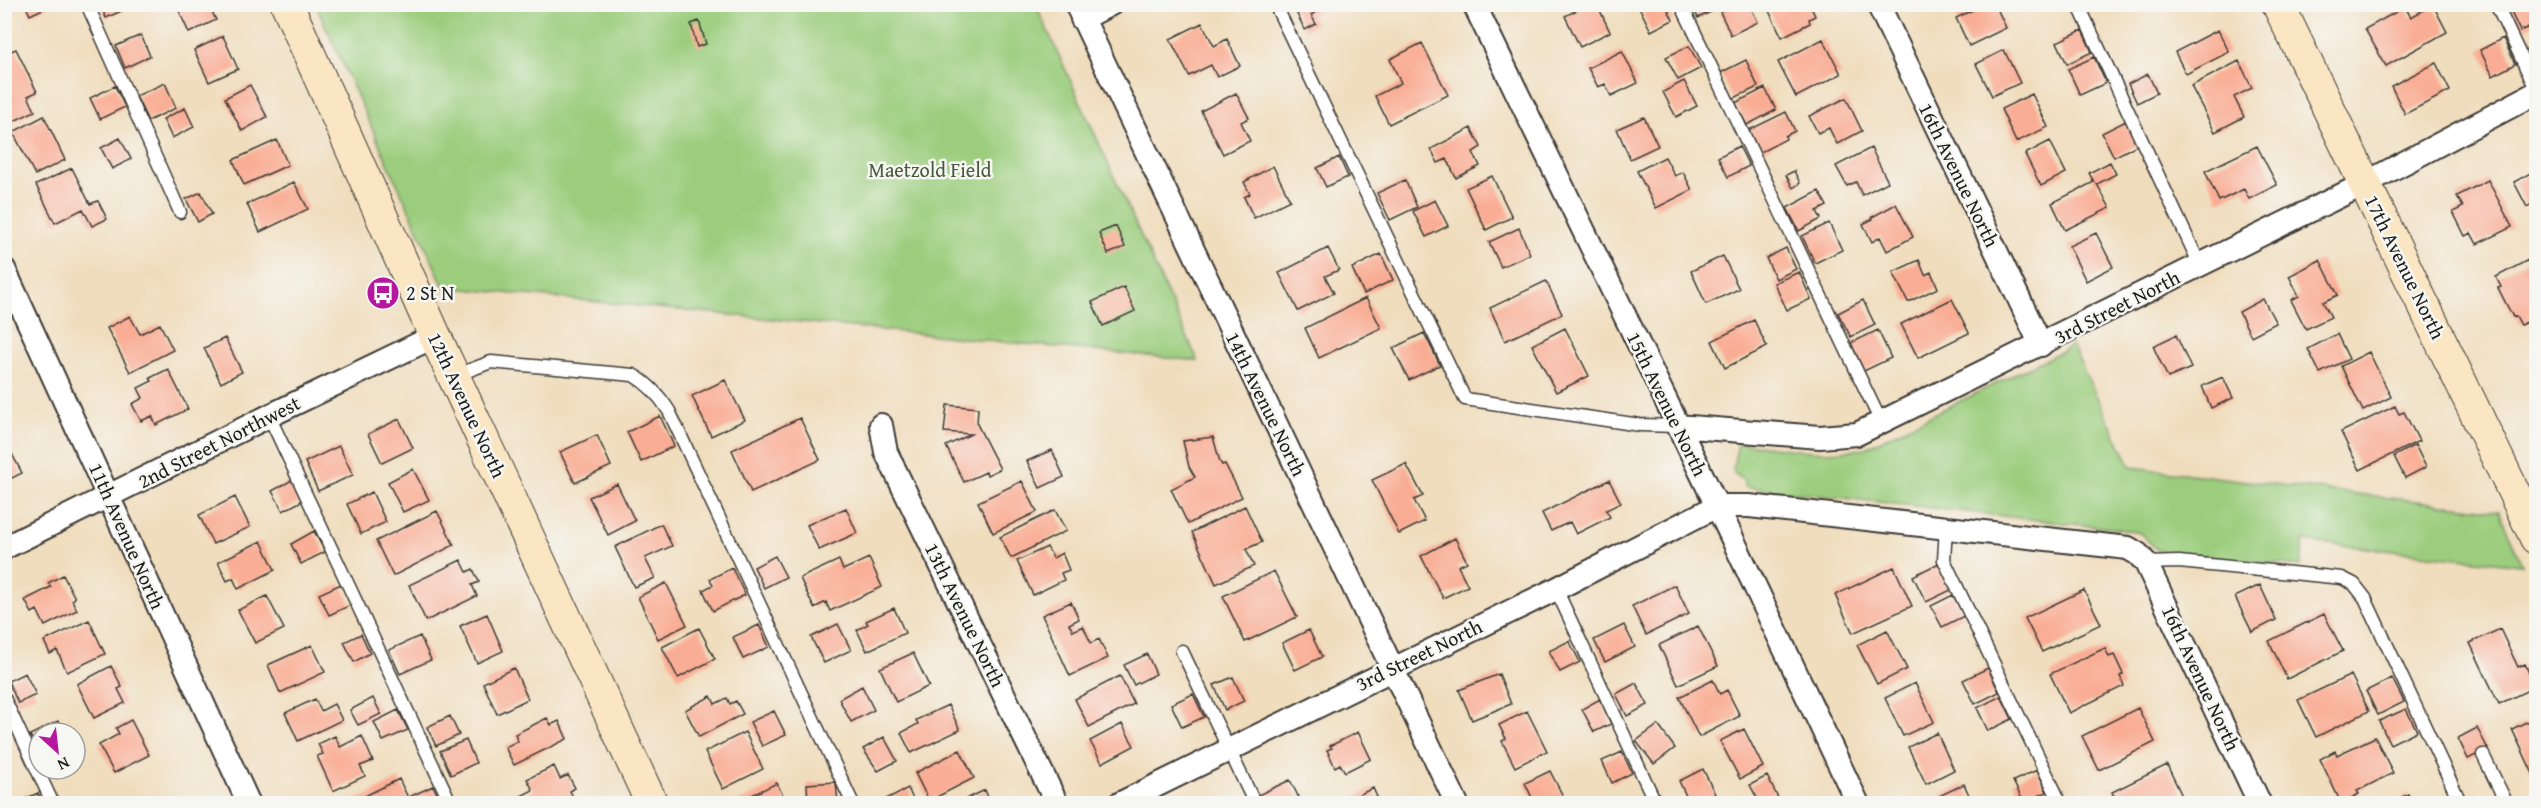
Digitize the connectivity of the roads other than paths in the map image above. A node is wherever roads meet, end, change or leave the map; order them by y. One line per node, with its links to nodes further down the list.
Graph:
1 (87, 4): 14 (lane)
2 (287, 4): 17 (street, 12th Avenue North)
3 (1111, 4): 11 (street)
4 (1275, 4): 23 (lane)
5 (1474, 4): 23 (street, 15th Avenue North)
6 (1681, 4): 21 (lane)
7 (1878, 4): 18 (street, 16th Avenue North)
8 (2078, 4): 15 (lane)
9 (2278, 4): 13 (street, 17th Avenue North)
10 (2496, 4): 12 (lane)
11 (1079, 12): 32 (street, 14th Avenue North)
12 (2536, 91): 13 (street, 3rd Street North)
13 (2364, 184): 15 (street, 3rd Street North); 27 (street, 17th Avenue North)
14 (180, 212)
15 (2200, 265): 18 (street, 3rd Street North)
16 (4, 269): 24 (street, 11th Avenue North)
17 (435, 336): 19 (street, 12th Avenue North); 20 (street, 2nd Street Northwest)
18 (2041, 345): 21 (street, 3rd Street North)
19 (453, 376): 39 (street, 12th Avenue North); 40 (lane)
20 (269, 416): 24 (street, 2nd Street Northwest); 38 (lane)
21 (1882, 424): 23 (street, 3rd Street North)
22 (881, 425): 41 (street, 13th Avenue North)
23 (1677, 426): 25 (street, 15th Avenue North)
24 (109, 496): 28 (street, 2nd Street Northwest); 37 (street, 11th Avenue North)
25 (1718, 506): 26 (street); 30 (street, 3rd Street North); 46 (street, 15th Avenue North)
26 (1946, 529): 29 (street); 47 (lane)
27 (2536, 533)
28 (4, 548)
29 (2142, 559): 48 (street, 16th Avenue North); 49 (lane)
30 (1556, 588): 32 (street, 3rd Street North); 45 (lane)
31 (1182, 651): 34 (lane)
32 (1393, 667): 34 (street, 3rd Street North); 44 (street, 14th Avenue North)
33 (4, 698): 36 (lane)
34 (1229, 749): 42 (street, 3rd Street North); 43 (lane)
35 (2483, 755): 50 (lane)
36 (53, 804)
37 (249, 804)
38 (451, 804)
39 (652, 804)
40 (853, 804)
41 (1057, 804)
42 (1119, 804)
43 (1255, 804)
44 (1456, 804)
45 (1656, 804)
46 (1858, 804)
47 (2061, 804)
48 (2260, 804)
49 (2461, 804)
50 (2507, 804)

